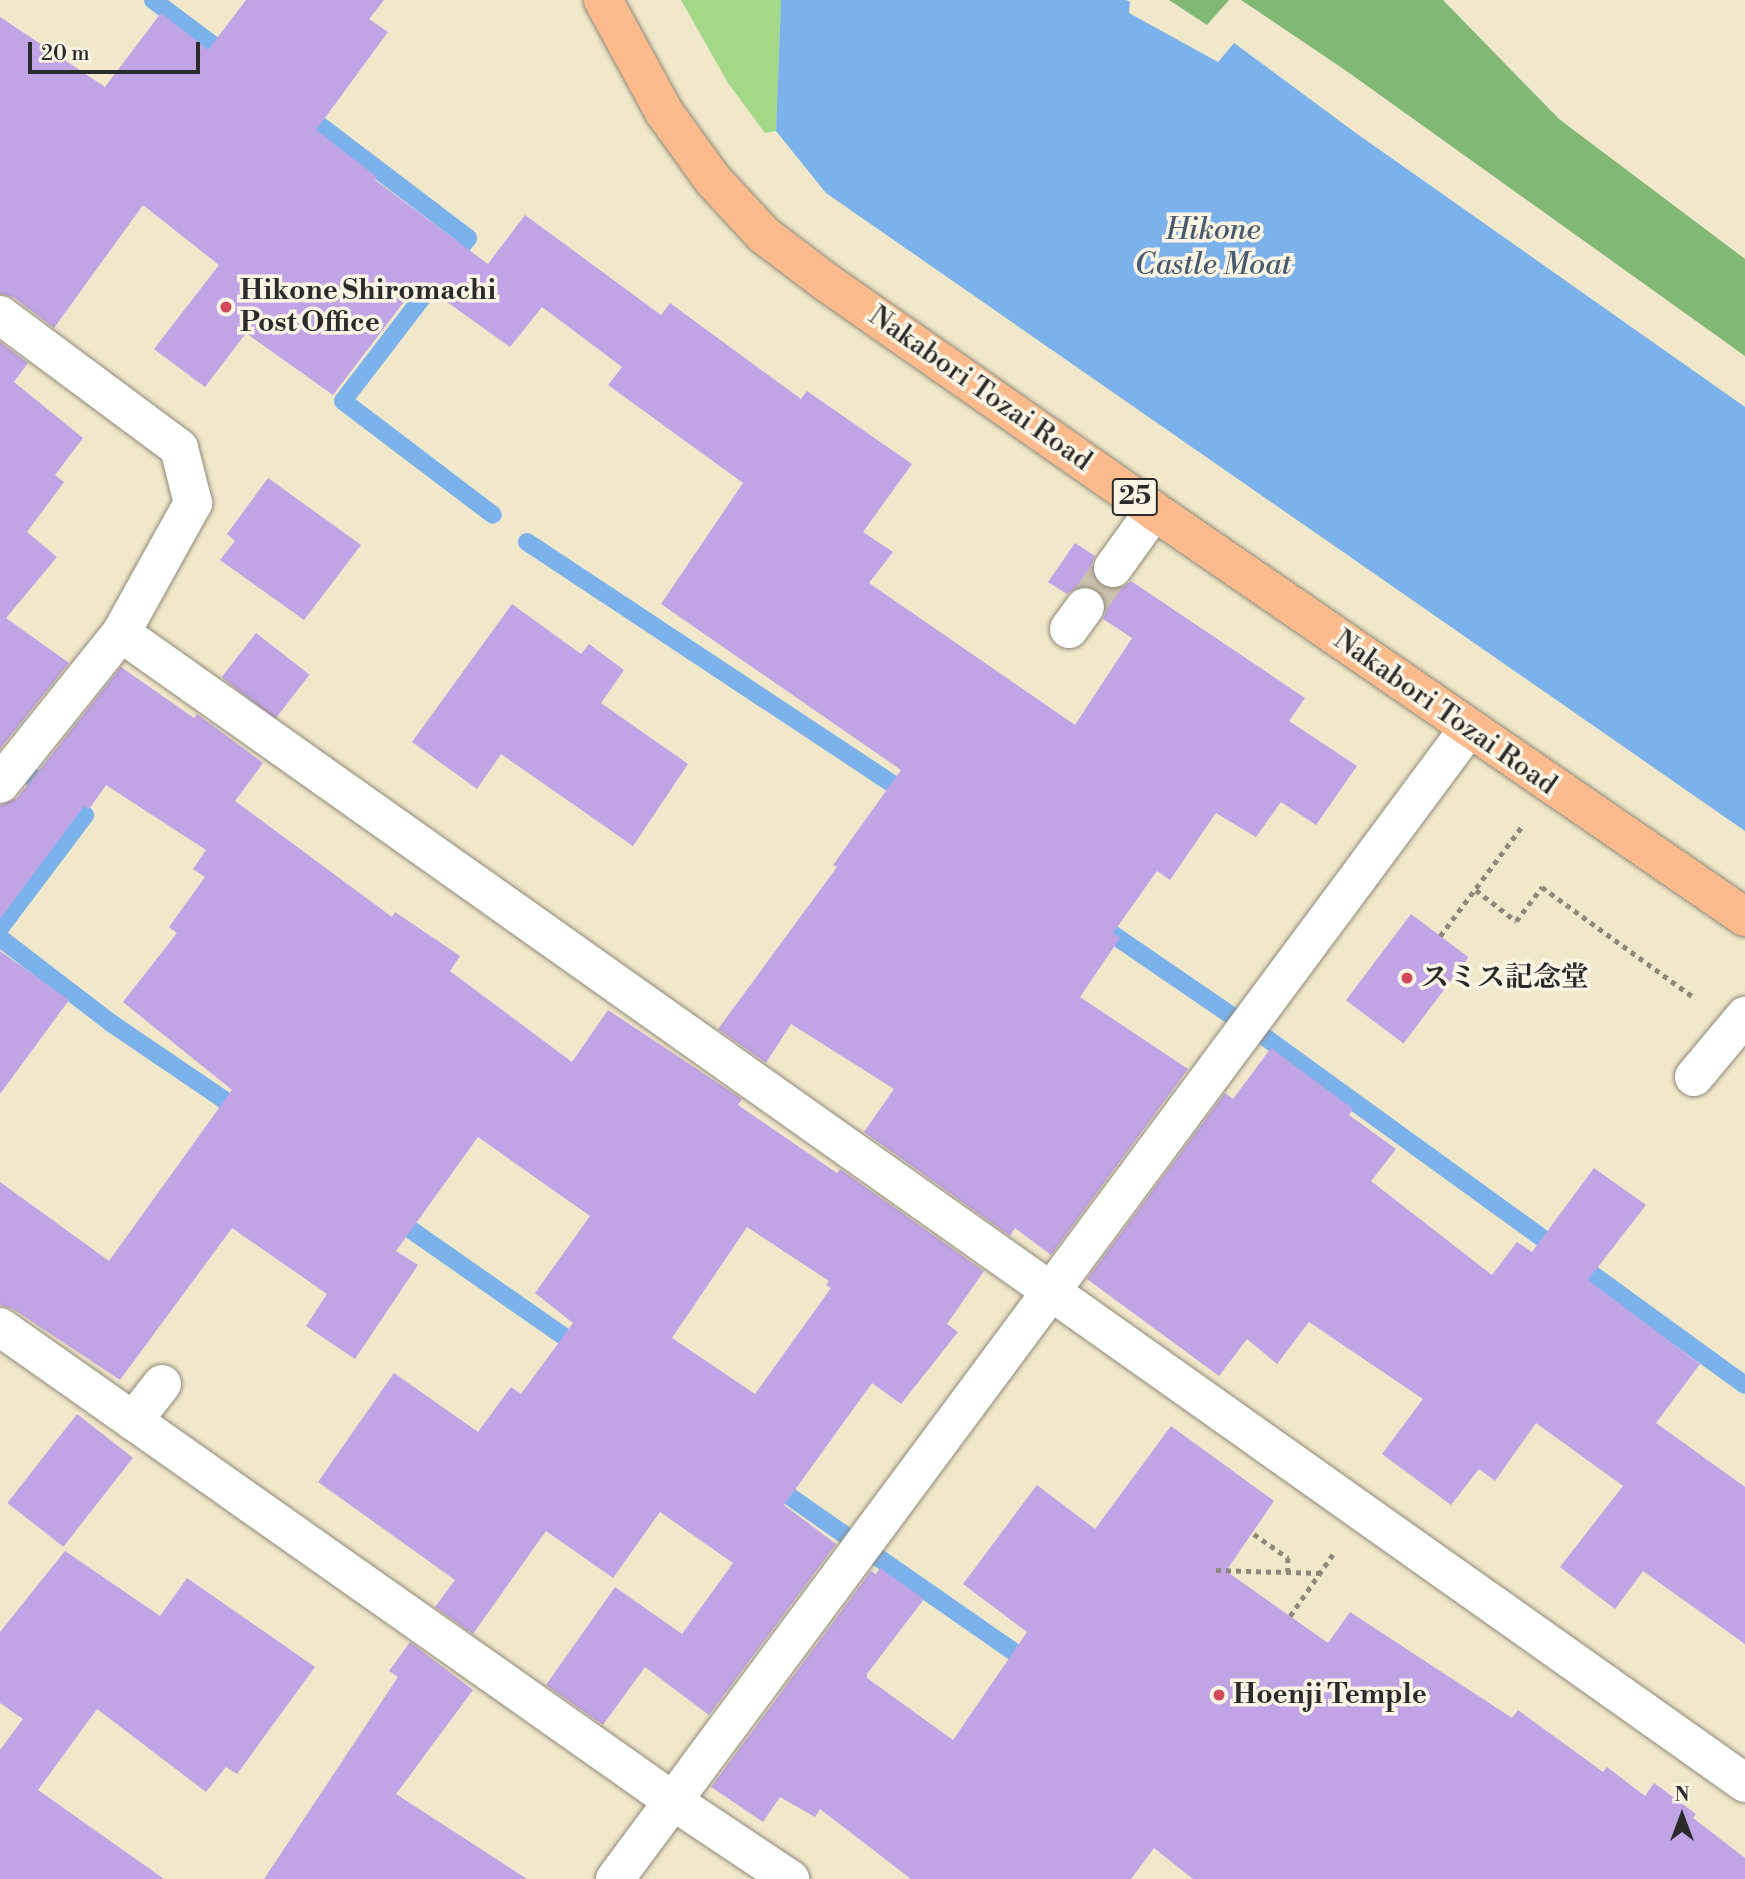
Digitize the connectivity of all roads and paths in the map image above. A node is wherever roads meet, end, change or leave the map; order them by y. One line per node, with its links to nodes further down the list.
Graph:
1 (603, 0): 3 (main road, Nakabori Tozai Road / 25)
2 (0, 316): 5 (street)
3 (1154, 511): 4 (street); 6 (main road, Nakabori Tozai Road / 25)
4 (1113, 568)
5 (121, 634): 7 (street); 15 (street)
6 (1468, 729): 10 (main road, Nakabori Tozai Road / 25); 15 (street)
7 (0, 784)
8 (1523, 825): 9 (path)
9 (1476, 890): 11 (path); 12 (path)
10 (1745, 917)
11 (1440, 936)
12 (1703, 1003)
13 (1745, 1016): 14 (street)
14 (1694, 1077)
15 (1053, 1290): 25 (street); 26 (street)
16 (0, 1328): 18 (street)
17 (162, 1384): 18 (street)
18 (133, 1421): 26 (street)
19 (1254, 1534): 22 (path)
20 (1328, 1561): 23 (path)
21 (1216, 1570): 22 (path)
22 (1288, 1572): 23 (path)
23 (1320, 1573): 24 (path)
24 (1290, 1616)
25 (1745, 1783)
26 (673, 1801): 27 (street); 28 (street)
27 (794, 1875)
28 (615, 1879)

